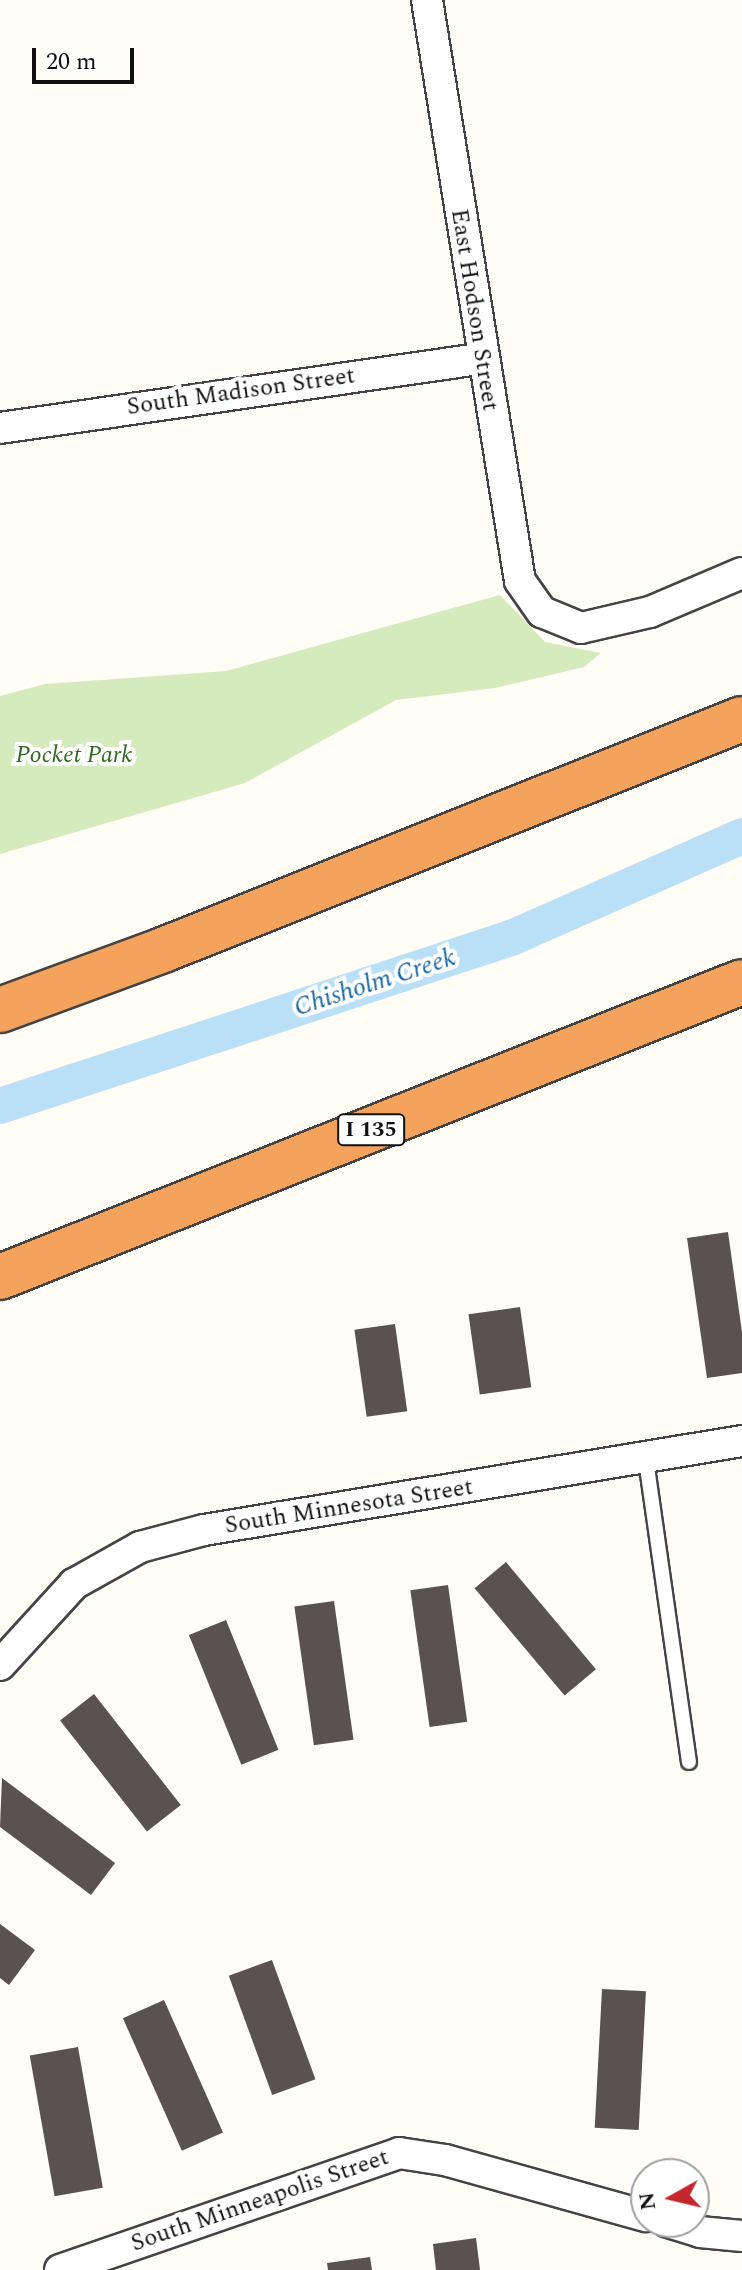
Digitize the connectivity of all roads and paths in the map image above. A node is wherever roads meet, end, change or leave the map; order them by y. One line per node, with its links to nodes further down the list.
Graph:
1 (427, 0): 2 (street, East Hodson Street)
2 (481, 359): 3 (street, South Madison Street); 4 (street, East Hodson Street)
3 (0, 428)
4 (742, 573)
5 (742, 719): 7 (highway)
6 (742, 982): 8 (highway, I 135)
7 (0, 1010)
8 (0, 1277)
9 (742, 1441): 10 (street, South Minnesota Street)
10 (646, 1460): 11 (street, South Minnesota Street); 12 (lane)
11 (0, 1665)
12 (689, 1762)
13 (630, 2212): 16 (street, South Minneapolis Street)
14 (710, 2233): 15 (street)
15 (742, 2236)
16 (60, 2270)

